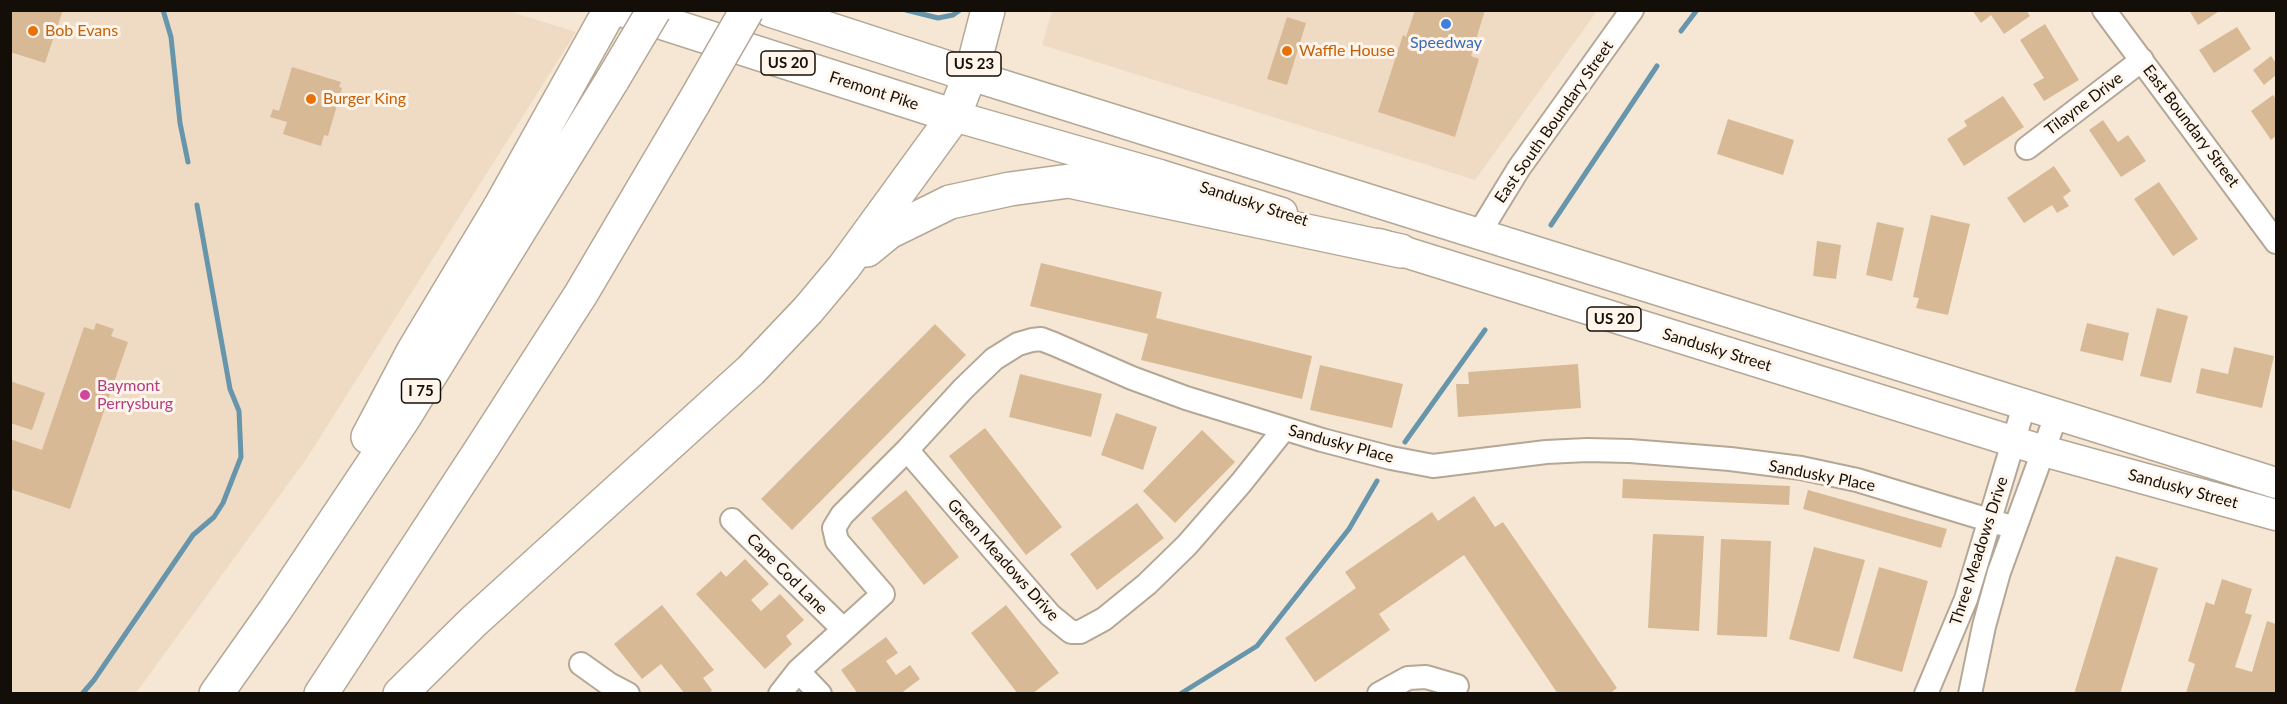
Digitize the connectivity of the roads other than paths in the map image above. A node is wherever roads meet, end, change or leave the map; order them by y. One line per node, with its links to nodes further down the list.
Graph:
1 (610, 10): 29 (highway)
2 (623, 10): 11 (highway, Fremont Pike / US 20)
3 (654, 10): 29 (highway, I 75, bridge)
4 (747, 10): 35 (highway, bridge)
5 (770, 10): 10 (highway, US 20)
6 (988, 10): 10 (highway, US 23)
7 (1632, 10): 14 (street, East South Boundary Street)
8 (2104, 10): 9 (street, East Boundary Street)
9 (2142, 60): 12 (street, Tilayne Drive); 15 (street, East Boundary Street)
10 (970, 75): 11 (highway, US 23); 14 (main road, Sandusky Street / US 20)
11 (954, 116): 13 (main road, Sandusky Street / US 20); 17 (highway)
12 (2027, 148)
13 (1160, 175): 14 (main road); 16 (main road, Sandusky Street / US 20)
14 (1478, 235): 18 (main road, Sandusky Street / US 20)
15 (2277, 242)
16 (1401, 251): 17 (highway); 21 (main road, Sandusky Street / US 20)
17 (844, 267): 36 (highway)
18 (2024, 406): 19 (main road, Sandusky Street / US 20); 21 (street, Three Meadows Drive)
19 (2056, 416): 23 (street, Three Meadows Drive); 24 (main road, Sandusky Street / US 20)
20 (1284, 429): 22 (street, Sandusky Place); 22 (street, Green Meadows Drive); 27 (street, Sandusky Place)
21 (2014, 442): 23 (main road, Sandusky Street / US 20); 27 (street, Three Meadows Drive)
22 (907, 450): 30 (street, Sandusky Place)
23 (2044, 452): 25 (main road, Sandusky Street / US 20); 28 (street, Three Meadows Drive)
24 (2277, 483)
25 (2277, 515)
26 (732, 520): 30 (street, Cape Cod Lane)
27 (1990, 520): 28 (street, Sandusky Place); 41 (street, Three Meadows Drive)
28 (2016, 528): 42 (street, Three Meadows Drive)
29 (276, 609): 34 (highway, I 75)
30 (843, 629): 32 (street)
31 (581, 664): 37 (street)
32 (798, 671): 38 (street); 39 (street)
33 (1457, 686): 40 (street)
34 (216, 693)
35 (321, 693)
36 (400, 693)
37 (628, 693)
38 (780, 693)
39 (820, 693)
40 (1378, 693)
41 (1926, 693)
42 (1970, 693)

